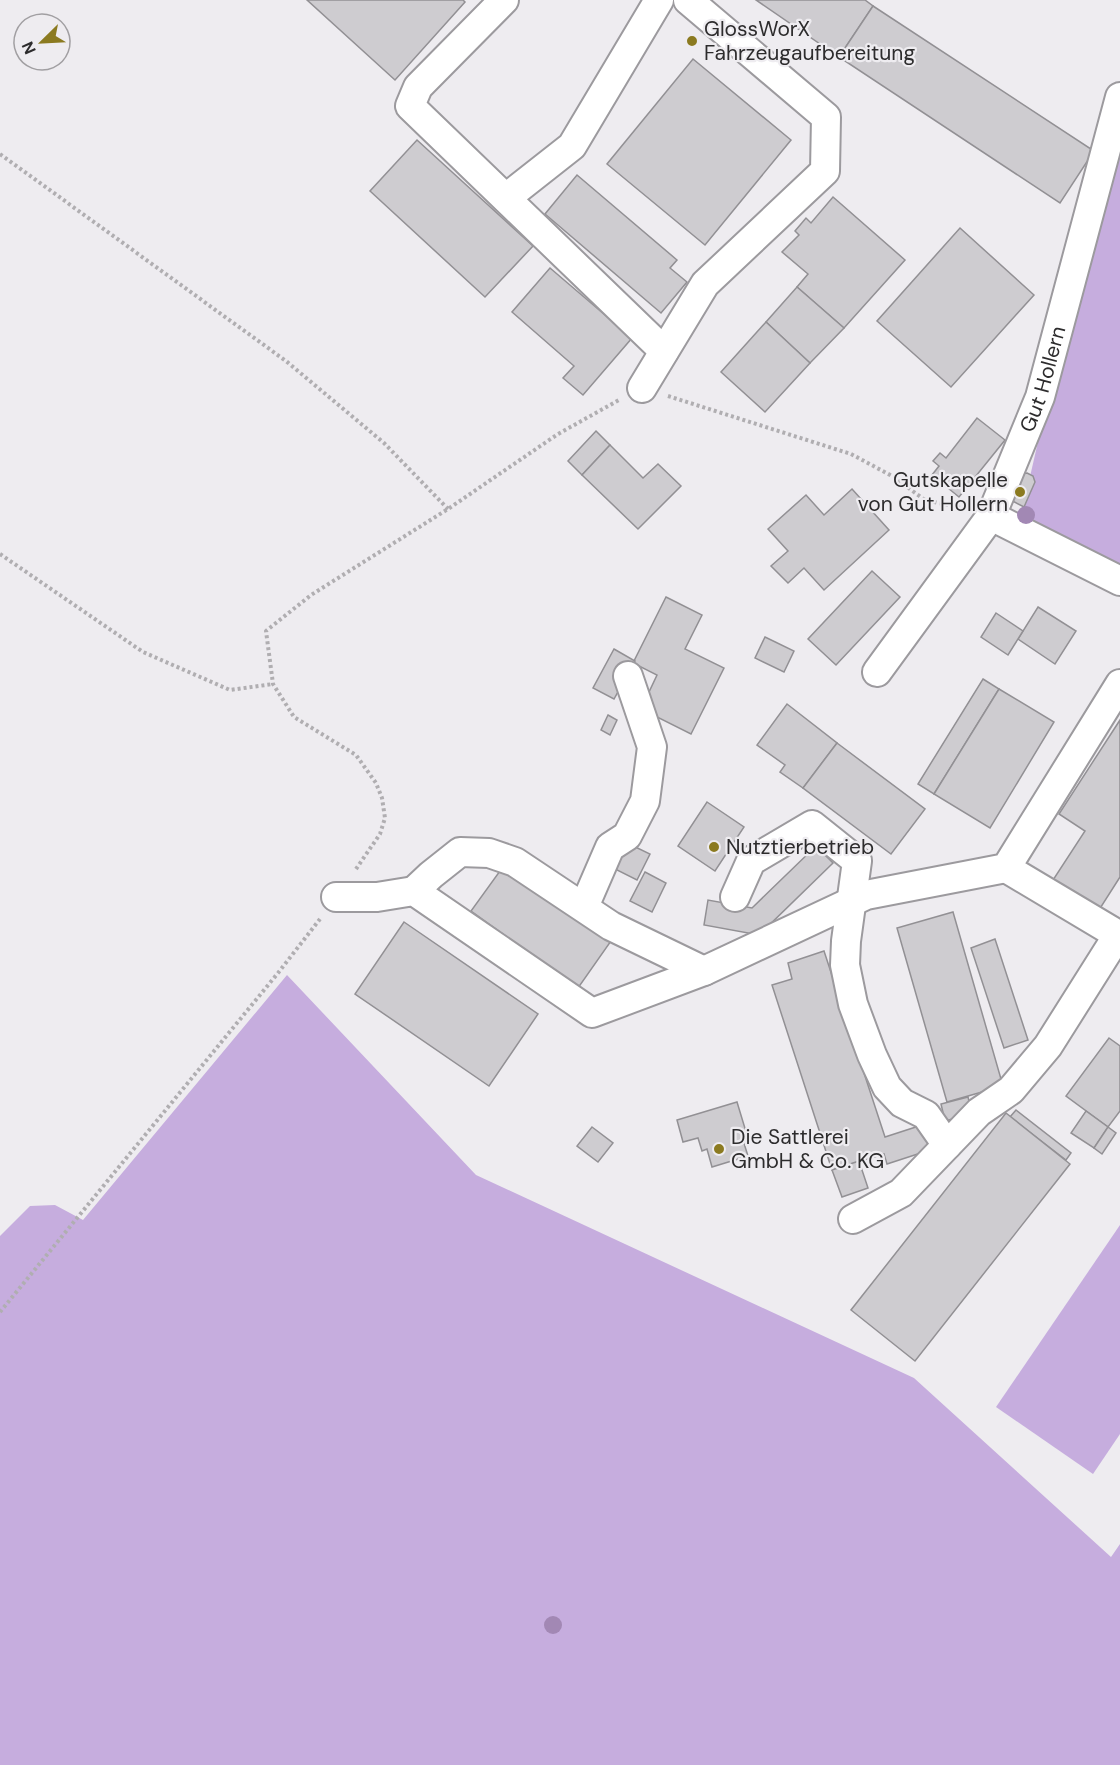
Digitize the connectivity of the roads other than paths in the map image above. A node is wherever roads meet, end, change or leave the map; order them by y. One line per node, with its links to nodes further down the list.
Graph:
1 (504, 0): 5 (street)
2 (659, 0): 5 (street)
3 (688, 0): 6 (street)
4 (1120, 97): 8 (street, Gut Hollern)
5 (506, 198): 6 (street)
6 (664, 351): 7 (street)
7 (642, 388)
8 (991, 516): 9 (street); 10 (street, Gut Hollern)
9 (1120, 581)
10 (878, 672)
11 (628, 676): 18 (street)
12 (1120, 684): 13 (street)
13 (1006, 868): 17 (street); 19 (street)
14 (414, 891): 15 (street); 18 (street); 20 (street)
15 (336, 897)
16 (735, 897): 17 (street)
17 (853, 901): 20 (street); 21 (street)
18 (584, 907): 20 (street)
19 (1119, 935): 21 (street)
20 (704, 970)
21 (947, 1145): 22 (street)
22 (853, 1219)

